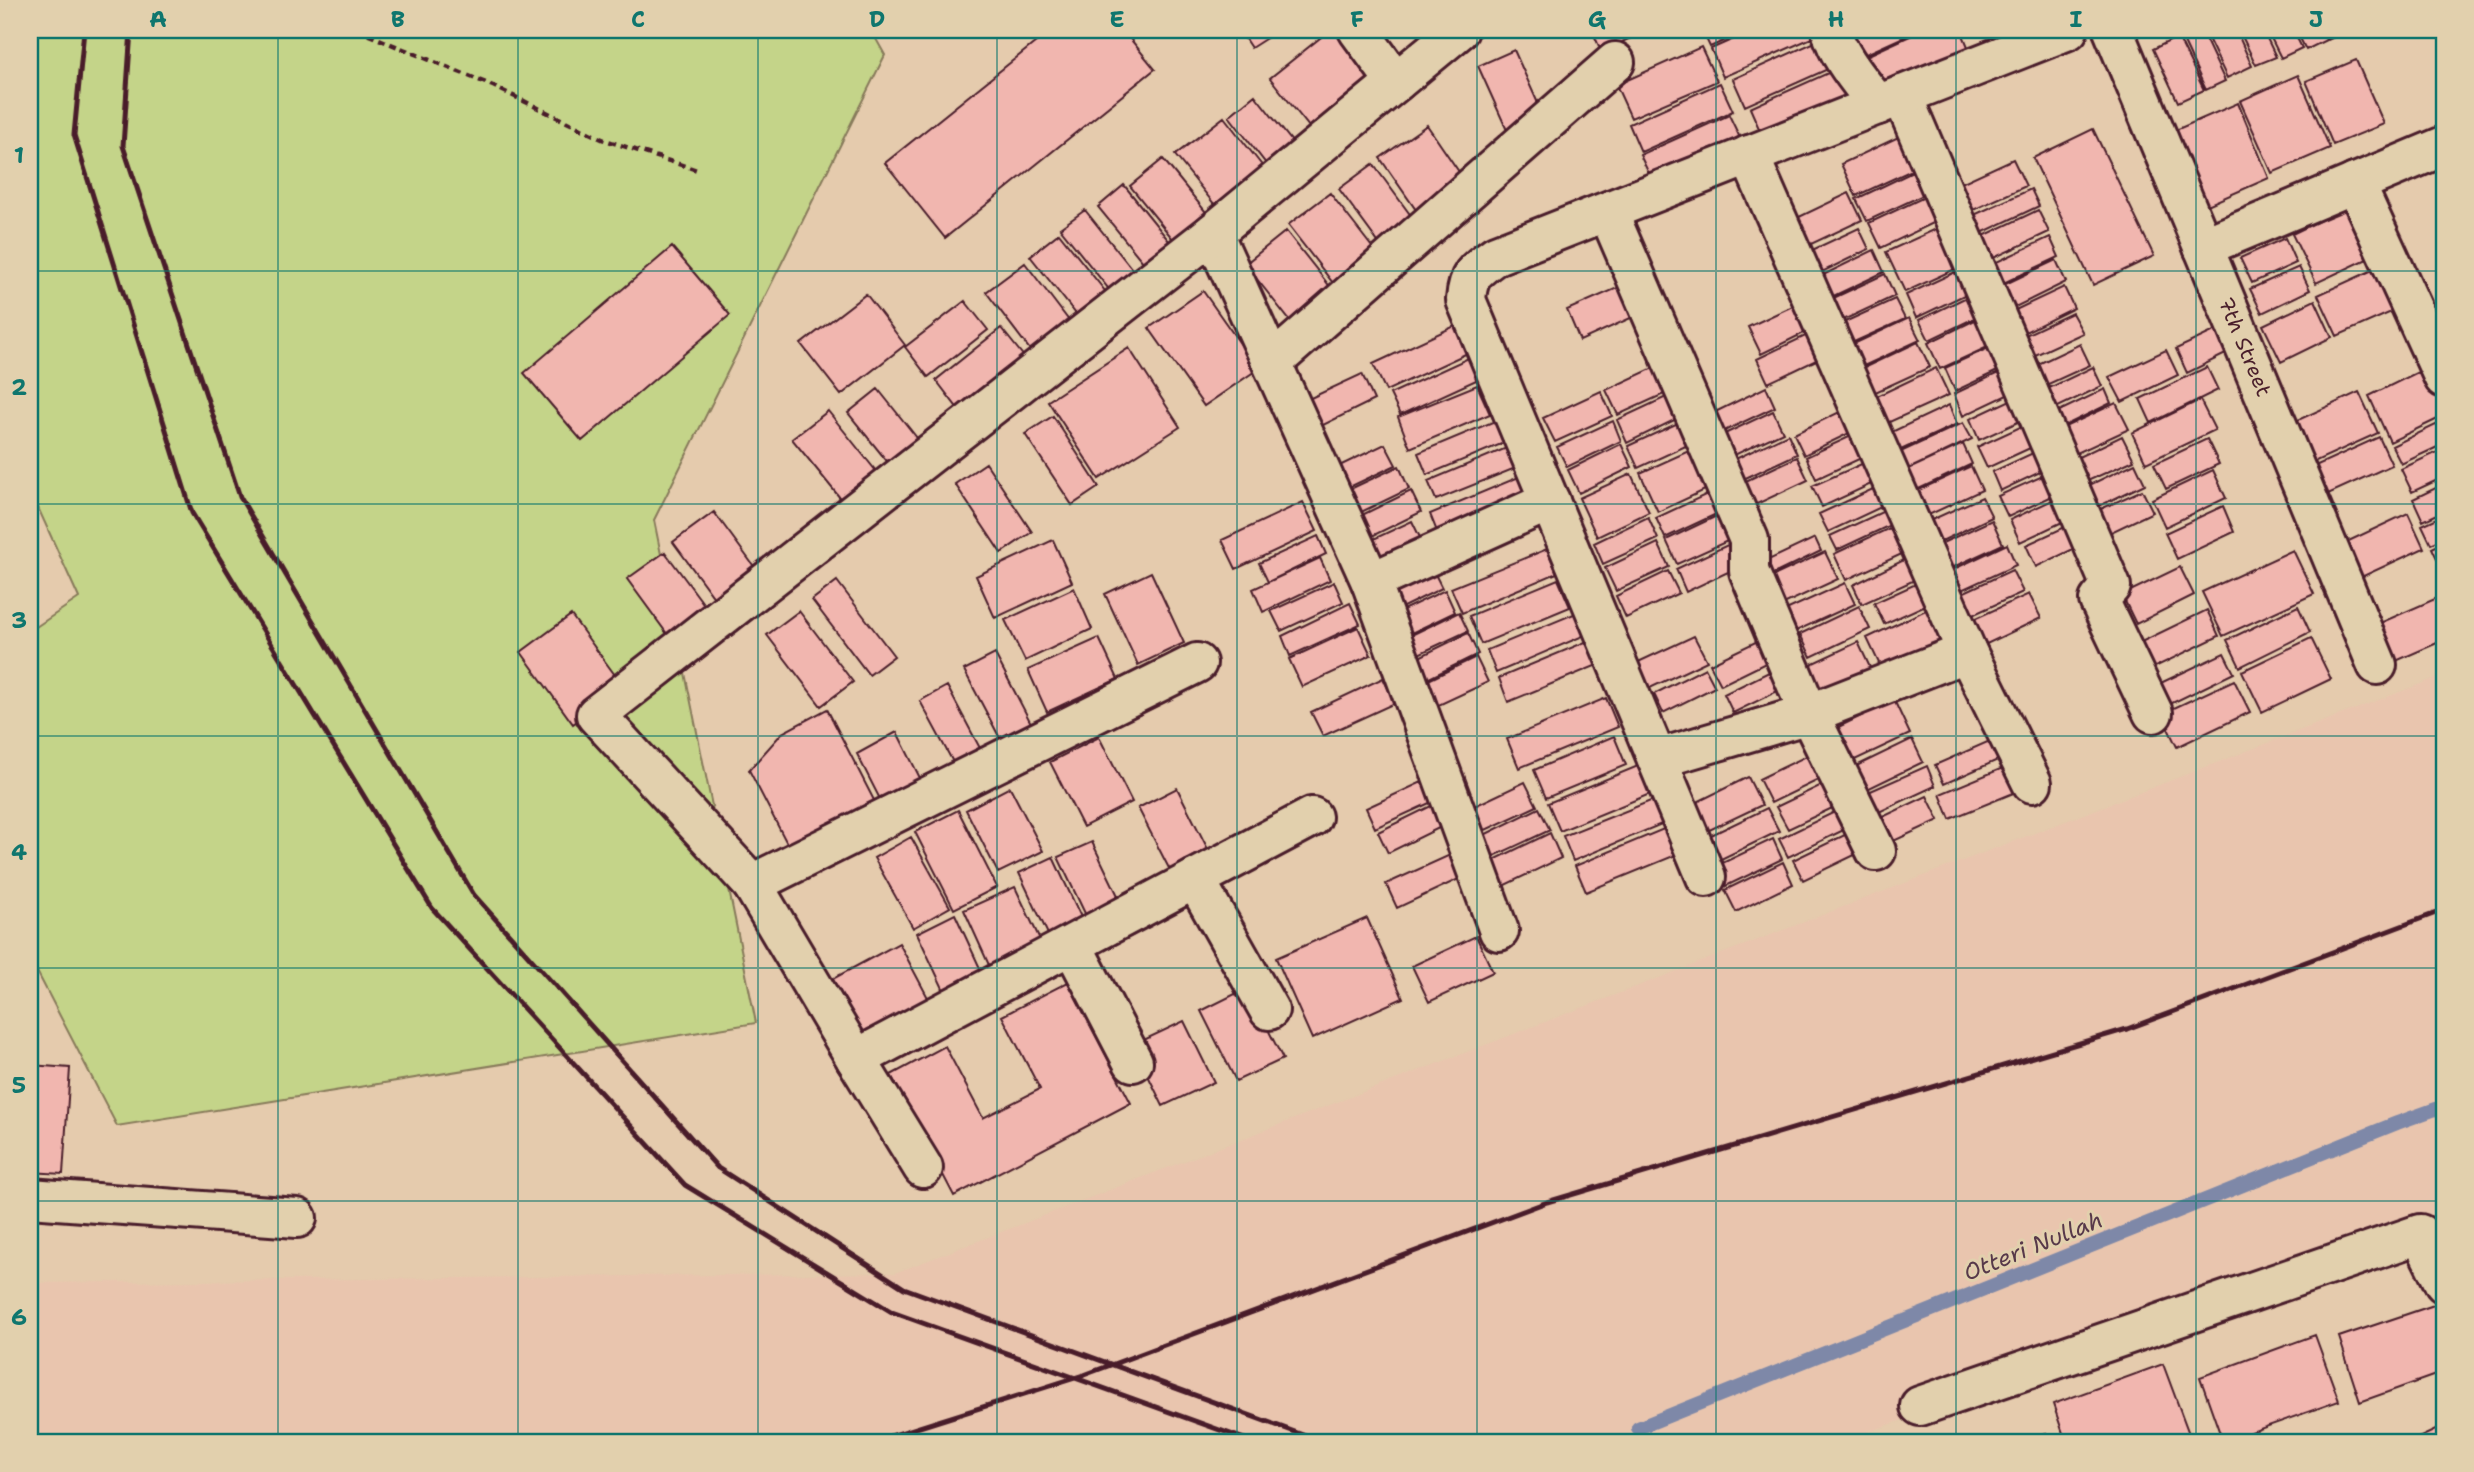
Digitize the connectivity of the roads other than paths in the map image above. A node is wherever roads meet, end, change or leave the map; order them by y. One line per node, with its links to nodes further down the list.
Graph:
1 (1358, 30): 7 (street)
2 (1460, 30): 7 (street)
3 (1831, 30): 8 (street)
4 (2068, 30): 8 (street)
5 (2113, 30): 14 (street, 7th Street)
6 (1615, 62): 15 (street)
7 (1396, 82): 13 (street)
8 (1890, 100): 10 (street); 22 (street)
9 (2444, 146): 11 (street)
10 (1749, 155): 12 (street); 19 (street)
11 (2355, 183): 14 (street); 16 (street)
12 (1608, 212): 17 (street); 23 (street)
13 (1213, 233): 15 (street); 30 (street)
14 (2203, 247): 21 (street, 7th Street)
15 (1273, 362): 18 (street)
16 (2444, 377)
17 (1550, 501): 18 (street); 24 (street)
18 (1371, 582): 31 (street)
19 (1967, 652): 23 (street); 25 (street)
20 (1197, 663): 30 (street)
21 (2377, 665)
22 (2153, 713)
23 (1809, 714): 24 (street); 27 (street)
24 (1657, 759): 28 (street)
25 (2032, 783)
26 (1312, 817): 29 (street)
27 (1876, 850)
28 (1706, 877)
29 (1195, 880): 32 (street); 33 (street)
30 (752, 884): 34 (street)
31 (1499, 931)
32 (1072, 945): 34 (street); 35 (street)
33 (1269, 1010)
34 (856, 1059): 36 (street)
35 (1133, 1062)
36 (923, 1167)
37 (30, 1198): 38 (street)
38 (297, 1218)
39 (2444, 1283): 40 (street)
40 (1920, 1405)

